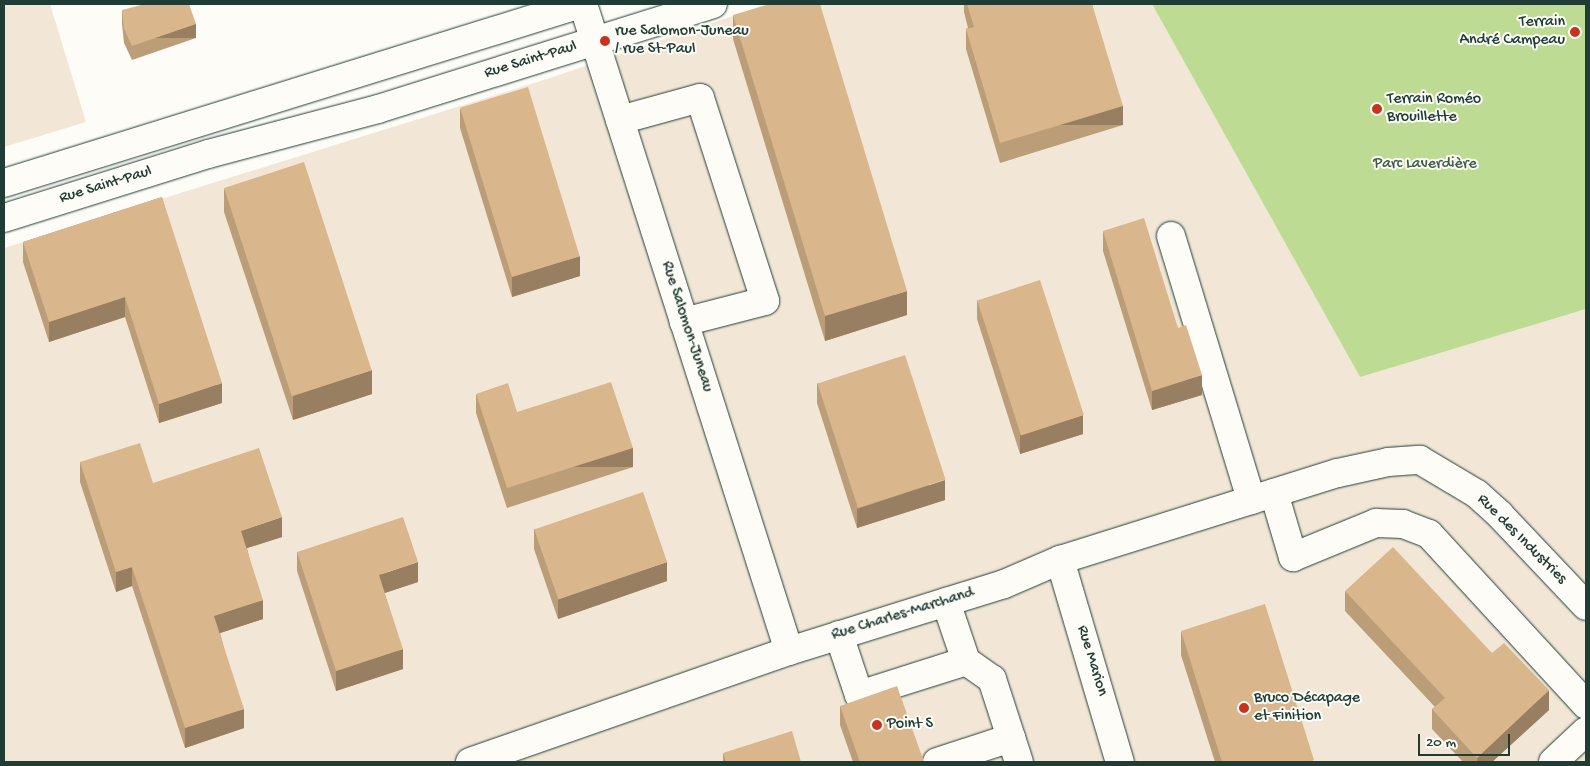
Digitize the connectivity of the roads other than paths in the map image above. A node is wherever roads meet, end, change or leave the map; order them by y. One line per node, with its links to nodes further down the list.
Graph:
1 (582, 4): 3 (street, Rue Salomon-Juneau); 4 (street, Rue Saint-Paul)
2 (713, 4): 3 (street, Rue Saint-Paul)
3 (595, 41): 5 (street, Rue Saint-Paul); 6 (street, Rue Salomon-Juneau)
4 (358, 73): 5 (street); 7 (street, Rue Saint-Paul)
5 (378, 109): 8 (street, Rue Saint-Paul)
6 (620, 120): 12 (street, Rue Salomon-Juneau); 12 (street)
7 (186, 126): 8 (street); 9 (street, Rue Saint-Paul)
8 (208, 154): 10 (street, Rue Saint-Paul)
9 (4, 182)
10 (4, 218)
11 (1171, 236): 14 (street)
12 (684, 322): 19 (street, Rue Salomon-Juneau)
13 (1338, 473): 14 (street, Rue Charles-Marchand); 17 (street, Rue des Industries)
14 (1262, 497): 15 (street, Rue Charles-Marchand); 21 (street)
15 (1060, 560): 16 (street, Rue Charles-Marchand); 26 (street, Rue Marion)
16 (946, 602): 18 (street, Rue Charles-Marchand); 20 (street)
17 (1586, 606)
18 (839, 635): 19 (street, Rue Charles-Marchand); 20 (street)
19 (789, 651): 24 (street, Rue Charles-Marchand)
20 (966, 661): 23 (street)
21 (1586, 705)
22 (1586, 731): 27 (street)
23 (1015, 750): 25 (street)
24 (470, 762)
25 (937, 762)
26 (1120, 762)
27 (1553, 762)

